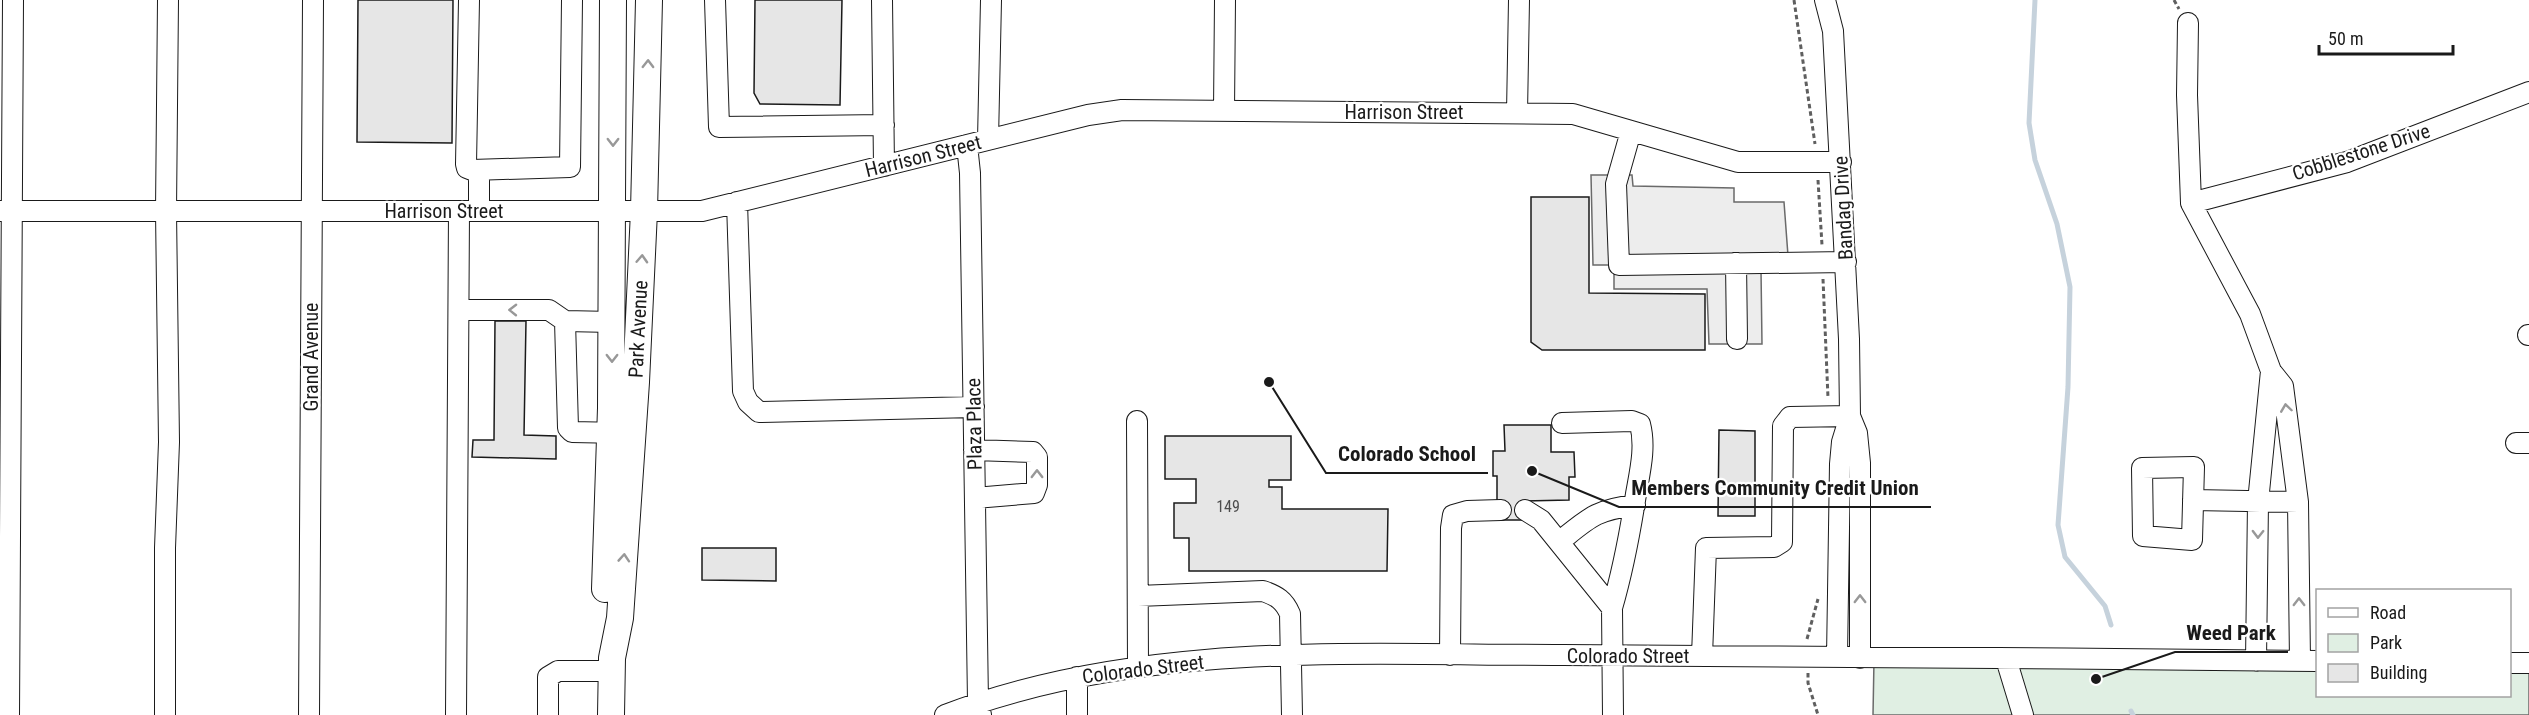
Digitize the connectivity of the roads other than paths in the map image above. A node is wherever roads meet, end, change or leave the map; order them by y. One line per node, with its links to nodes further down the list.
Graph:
1 (13, 0): 27 (street)
2 (168, 0): 28 (street)
3 (314, 0): 29 (street, Grand Avenue)
4 (469, 0): 24 (street)
5 (572, 0): 24 (street)
6 (614, 0): 32 (main road, Park Avenue, one-way to 32)
7 (649, 0): 33 (main road, Park Avenue, one-way to 7)
8 (716, 0): 18 (street)
9 (882, 0): 18 (street)
10 (991, 0): 20 (street)
11 (1225, 0): 16 (street)
12 (1519, 0): 17 (street)
13 (1826, 0): 22 (street, Bandag Drive)
14 (2188, 23): 26 (street)
15 (2529, 92): 26 (street, Cobblestone Drive)
16 (1224, 111): 17 (street, Harrison Street); 20 (street, Harrison Street)
17 (1517, 113): 19 (street, Harrison Street)
18 (884, 125): 23 (street)
19 (1631, 131): 22 (street, Harrison Street); 35 (street)
20 (988, 140): 21 (street, Harrison Street)
21 (967, 145): 23 (street, Harrison Street); 41 (street, Plaza Place)
22 (1841, 162): 34 (street, Bandag Drive)
23 (884, 166): 25 (street, Harrison Street)
24 (478, 170): 31 (street)
25 (737, 202): 33 (street, Harrison Street); 41 (street)
26 (2191, 203): 40 (street)
27 (5, 211): 28 (street, Harrison Street); 72 (street)
28 (166, 211): 29 (street, Harrison Street); 73 (street)
29 (312, 211): 30 (street, Harrison Street); 74 (street, Grand Avenue)
30 (459, 211): 31 (street, Harrison Street); 36 (street)
31 (479, 211): 32 (street, Harrison Street)
32 (612, 211): 33 (street, Harrison Street); 38 (main road, Park Avenue)
33 (644, 211): 45 (main road, Park Avenue, one-way to 33)
34 (1846, 262): 35 (street); 42 (street, Bandag Drive)
35 (1736, 263): 39 (street)
36 (459, 310): 37 (street, one-way to 36); 75 (street)
37 (565, 321): 38 (street); 45 (street)
38 (612, 322): 45 (main road, Park Avenue, one-way to 45)
39 (1737, 339)
40 (2271, 371): 49 (street); 50 (street, one-way to 40)
41 (974, 407): 46 (street, Plaza Place)
42 (1850, 416): 60 (street); 61 (street, Bandag Drive); 62 (street, Bandag Drive, one-way to 42)
43 (1137, 421): 55 (street)
44 (1562, 423): 51 (street)
45 (621, 433): 68 (main road, Park Avenue)
46 (974, 450): 47 (street, Plaza Place); 47 (street, one-way to 46)
47 (975, 498): 71 (street, Plaza Place)
48 (2193, 500): 49 (street)
49 (2258, 502): 50 (street); 64 (street, one-way to 64)
50 (2298, 502): 65 (street, one-way to 50)
51 (1635, 505): 54 (street); 56 (street)
52 (1500, 510): 58 (street)
53 (1525, 510): 54 (street)
54 (1559, 542): 56 (street)
55 (1138, 596): 57 (street); 69 (street)
56 (1612, 608): 59 (street)
57 (1292, 655): 58 (street, Colorado Street); 69 (street, Colorado Street); 80 (street)
58 (1450, 655): 59 (street, Colorado Street)
59 (1613, 655): 60 (street, Colorado Street); 81 (street)
60 (1702, 656): 61 (street, Colorado Street)
61 (1838, 657): 62 (street, Colorado Street)
62 (1860, 657): 63 (street, Colorado Street)
63 (2006, 658): 64 (street, Colorado Street); 82 (street)
64 (2256, 661): 65 (street, Colorado Street)
65 (2308, 661)
66 (2511, 663): 67 (street)
67 (2529, 663)
68 (612, 664): 76 (street); 77 (main road, Park Avenue)
69 (1138, 667): 70 (street, Colorado Street)
70 (1077, 677): 71 (street, Colorado Street); 79 (street)
71 (979, 709): 78 (street, Colorado Street)
72 (9, 715)
73 (165, 715)
74 (309, 715)
75 (456, 715)
76 (548, 715)
77 (611, 715)
78 (945, 715)
79 (1077, 715)
80 (1292, 715)
81 (1613, 715)
82 (2023, 715)

